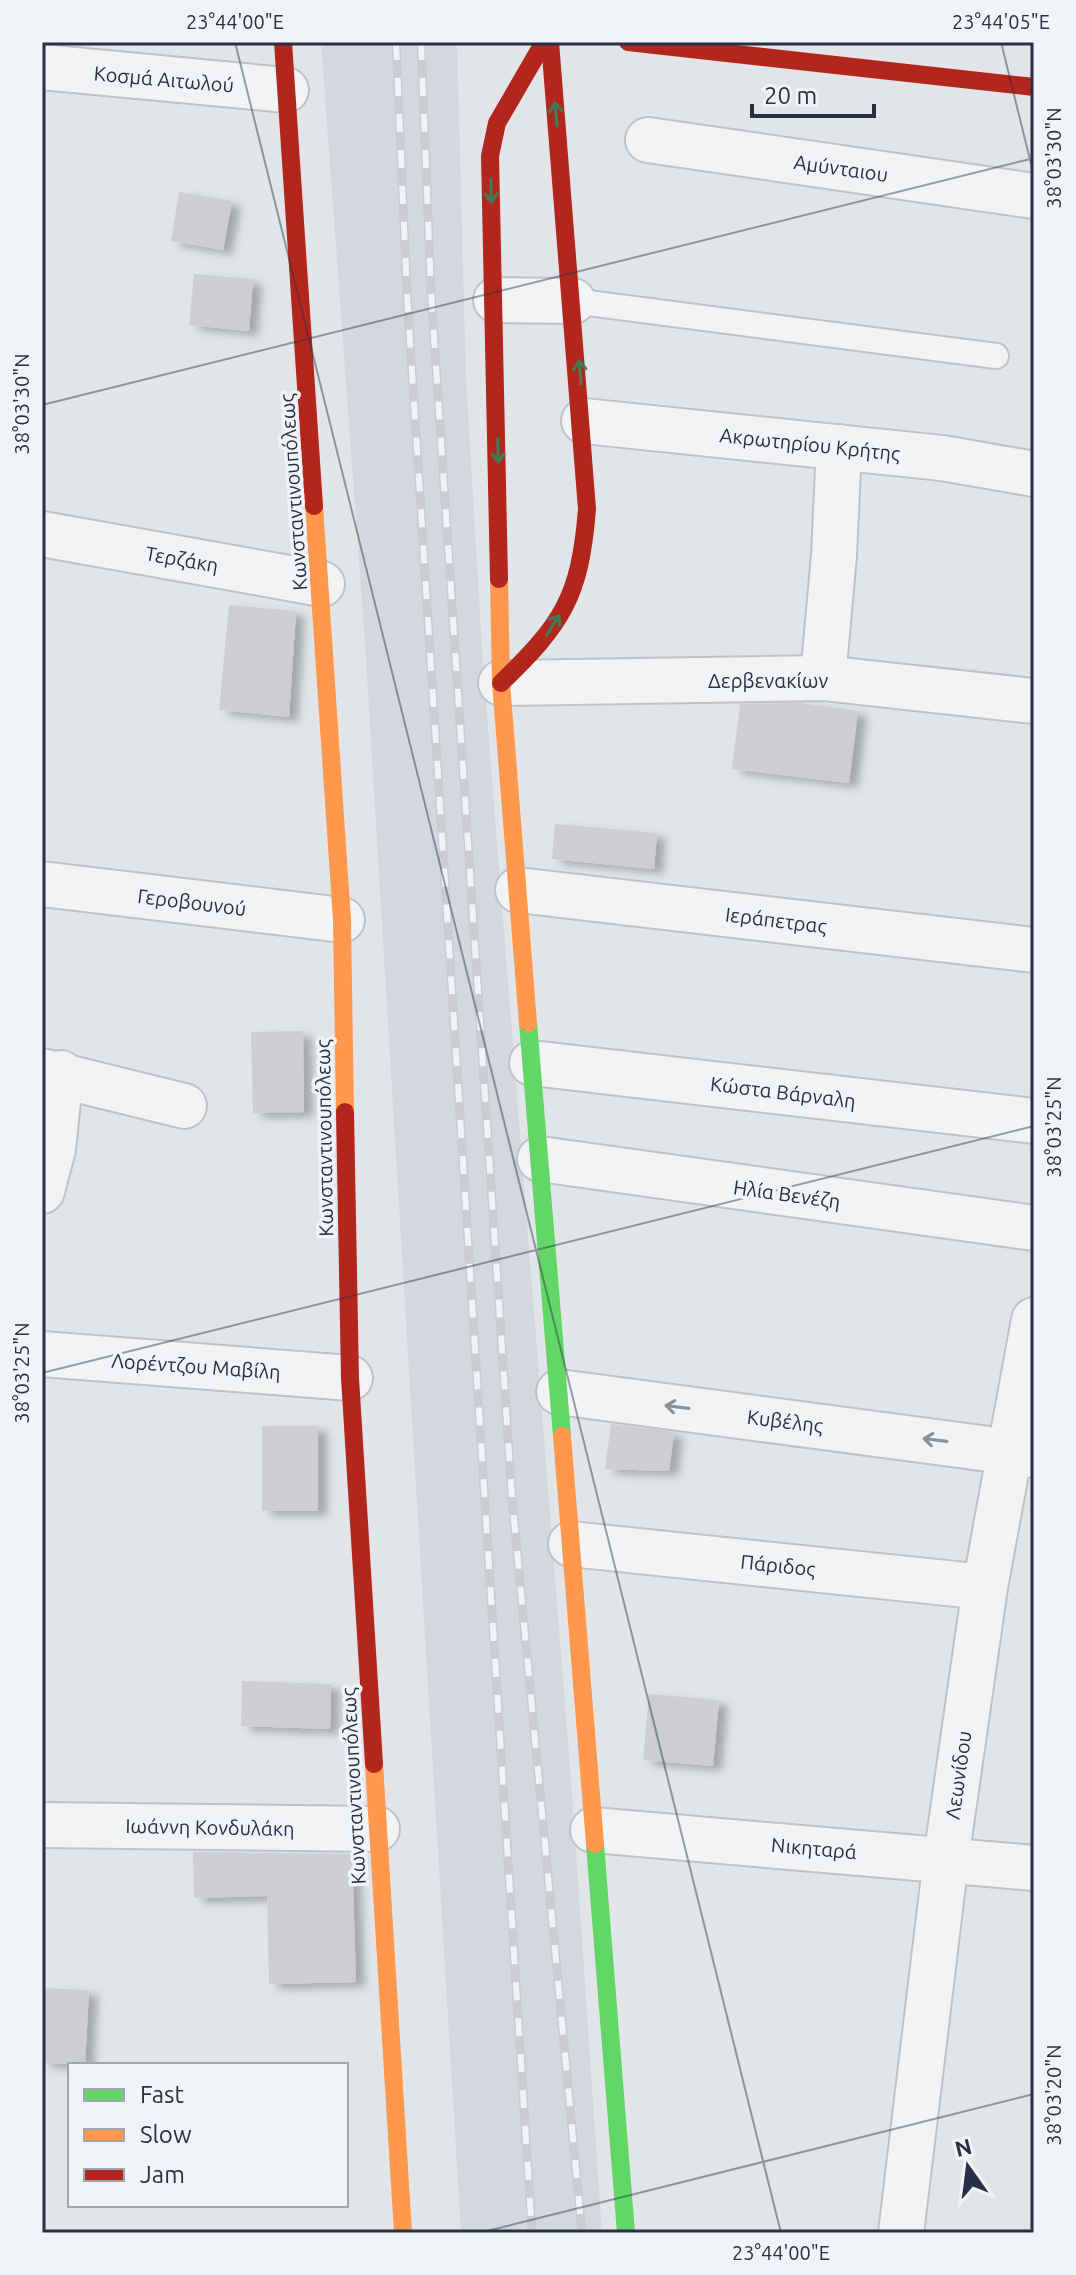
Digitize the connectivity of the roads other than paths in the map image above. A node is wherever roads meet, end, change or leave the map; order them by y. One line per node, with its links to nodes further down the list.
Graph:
1 (283, 42): 7 (street, Κωνσταντινουπόλεως)
2 (544, 42): 10 (street, one-way to 10)
3 (550, 42): 11 (street, one-way to 3)
4 (628, 42): 6 (street)
5 (42, 67): 7 (street, Κοσμά Αιτωλού)
6 (1034, 87)
7 (286, 90): 17 (street, Κωνσταντινουπόλεως)
8 (648, 140): 9 (street, Αμύνταιου)
9 (1034, 196)
10 (496, 300): 11 (street); 19 (street, one-way to 19)
11 (573, 301): 12 (lane); 13 (street, one-way to 11)
12 (996, 356)
13 (584, 421): 14 (street, Ακρωτηρίου Κρήτης); 19 (street, one-way to 13)
14 (839, 447): 15 (street, Ακρωτηρίου Κρήτης); 18 (street)
15 (1034, 474)
16 (42, 534): 17 (street, Τερζάκη)
17 (322, 584): 23 (street, Κωνσταντινουπόλεως)
18 (823, 678): 19 (street, Δερβενακίων); 20 (street, Δερβενακίων)
19 (501, 683): 22 (street)
20 (1034, 701)
21 (42, 884): 23 (street, Γεροβουνού)
22 (518, 890): 24 (street, Ιεράπετρας); 25 (street)
23 (342, 920): 34 (street, Κωνσταντινουπόλεως)
24 (1034, 950)
25 (532, 1063): 28 (street, Κώστα Βάρναλη); 29 (street)
26 (52, 1072): 27 (street); 30 (street)
27 (184, 1106)
28 (1034, 1121)
29 (540, 1159): 31 (street, Ηλία Βενέζη); 35 (street)
30 (42, 1191)
31 (1034, 1228)
32 (1034, 1320): 36 (street, Λεωνίδου)
33 (42, 1354): 34 (street, Λορέντζου Μαβίλη)
34 (350, 1378): 40 (street, Κωνσταντινουπόλεως)
35 (559, 1392): 36 (street, Κυβέλης, one-way to 35); 37 (street)
36 (1023, 1452): 38 (street, Λεωνίδου)
37 (571, 1544): 38 (street, Πάριδος); 41 (street)
38 (985, 1587): 42 (street, Λεωνίδου)
39 (42, 1825): 40 (street, Ιωάννη Κονδυλάκη)
40 (377, 1829): 44 (street, Κωνσταντινουπόλεως)
41 (593, 1830): 42 (street, Νικηταρά); 45 (street)
42 (946, 1859): 43 (street, Νικηταρά); 46 (street, Λεωνίδου)
43 (1034, 1868)
44 (403, 2233)
45 (626, 2233)
46 (901, 2233)

